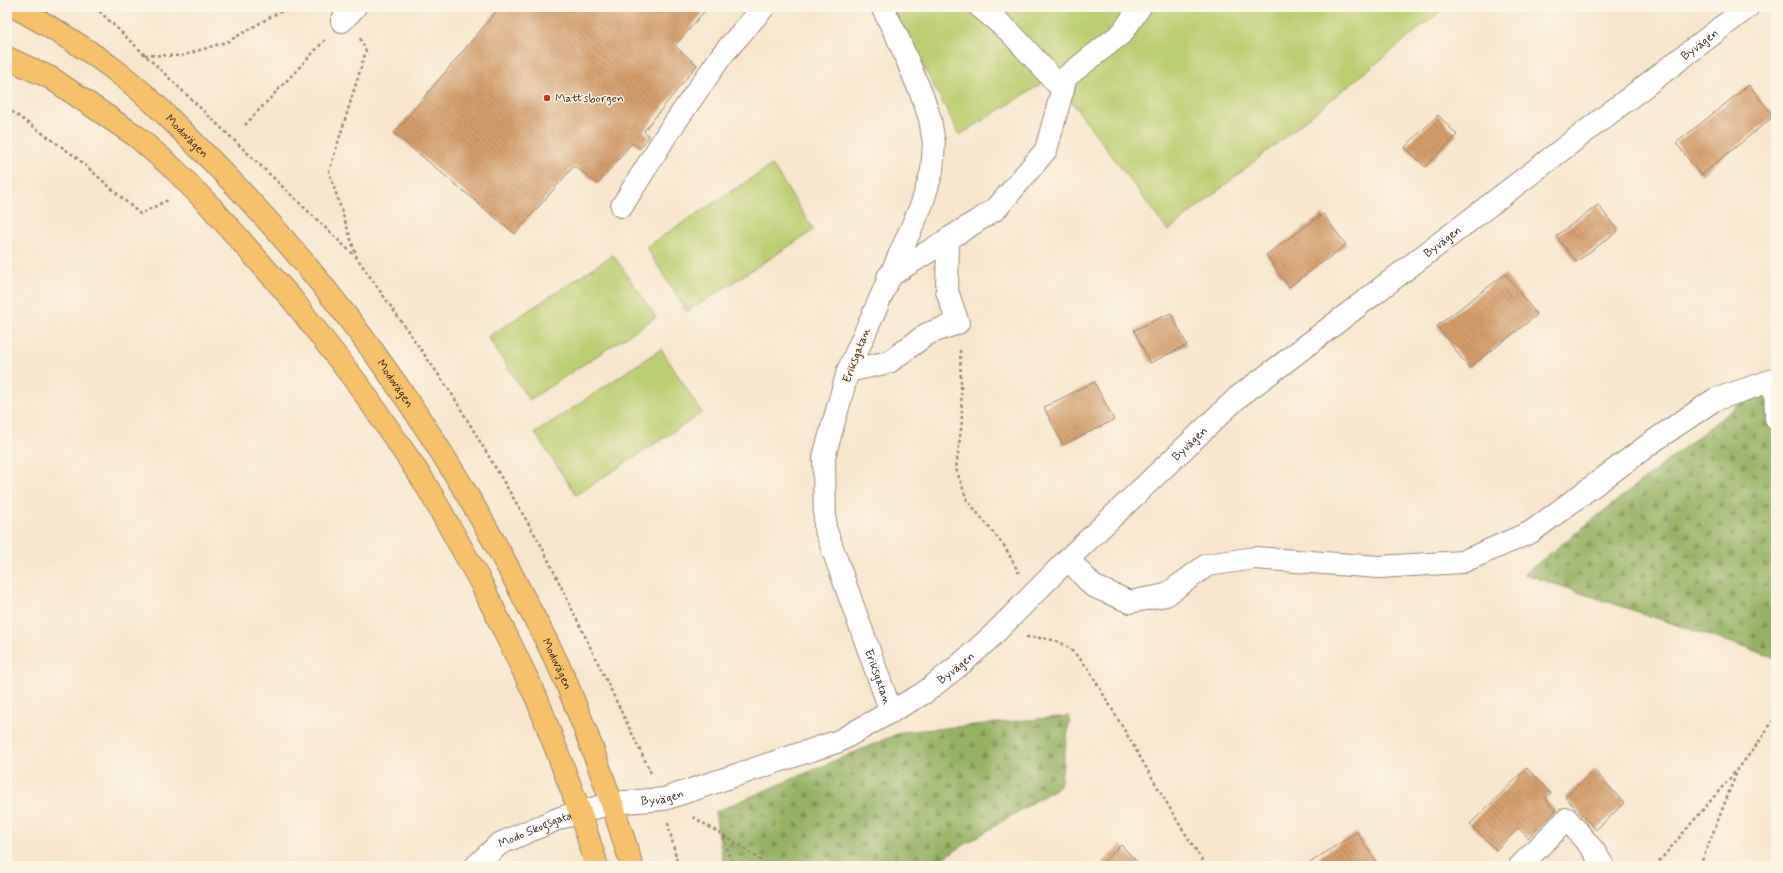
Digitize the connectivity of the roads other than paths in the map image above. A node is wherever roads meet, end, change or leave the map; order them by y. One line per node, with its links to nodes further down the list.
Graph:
1 (15, 7): 17 (main road, Modovägen)
2 (764, 7): 9 (street)
3 (882, 7): 11 (street, Eriksgatan)
4 (980, 7): 8 (street)
5 (1140, 7): 8 (street)
6 (1748, 7): 15 (street, Byvägen)
7 (7, 58): 18 (main road)
8 (1063, 90): 10 (street)
9 (622, 206)
10 (948, 239): 11 (street); 12 (street)
11 (888, 277): 12 (street, Eriksgatan)
12 (848, 370): 16 (street, Eriksgatan)
13 (1775, 379): 14 (street); 15 (street)
14 (1776, 418)
15 (1068, 559): 16 (street, Byvägen)
16 (891, 712): 17 (street, Byvägen)
17 (607, 805): 18 (street, Modo Skogsgata); 21 (main road, Modovägen)
18 (580, 812): 19 (street, Modo Skogsgata); 20 (main road)
19 (476, 866)
20 (597, 866)
21 (632, 866)
22 (1520, 866): 23 (street)
23 (1603, 866)

